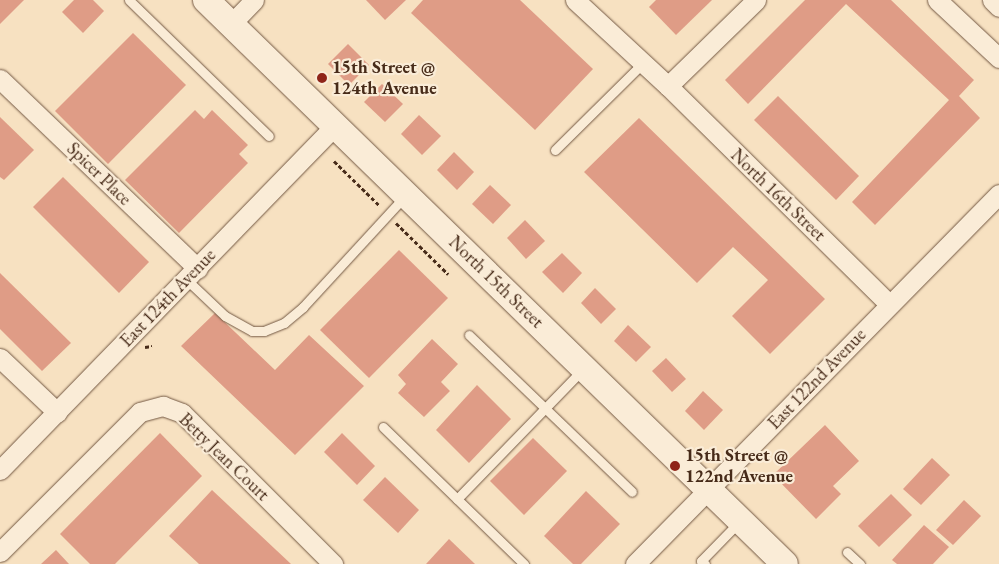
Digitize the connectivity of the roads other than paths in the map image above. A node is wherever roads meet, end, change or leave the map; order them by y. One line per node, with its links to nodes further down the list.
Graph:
1 (129, 0): 15 (lane)
2 (206, 0): 9 (street, North 15th Street)
3 (254, 0): 9 (street)
4 (575, 0): 11 (street, North 16th Street)
5 (756, 0): 13 (street)
6 (937, 0): 10 (street)
7 (992, 0): 8 (street)
8 (999, 7)
9 (231, 24): 14 (street, North 15th Street)
10 (999, 58)
11 (643, 63): 13 (street, North 16th Street); 16 (lane)
12 (0, 79): 19 (street, Spicer Place)
13 (668, 86): 20 (street, North 16th Street)
14 (335, 126): 17 (street, North 15th Street); 19 (street, East 124th Avenue)
15 (268, 136)
16 (555, 150)
17 (406, 194): 19 (lane); 23 (street, North 15th Street)
18 (999, 194): 20 (street, East 122nd Avenue)
19 (192, 274): 25 (street, East 124th Avenue)
20 (889, 304): 28 (street, East 122nd Avenue)
21 (468, 335): 24 (lane)
22 (0, 358): 25 (street)
23 (585, 367): 24 (lane); 28 (street, North 15th Street)
24 (545, 408): 29 (lane); 30 (lane)
25 (57, 412): 27 (street, East 124th Avenue)
26 (383, 427): 30 (lane)
27 (0, 470)
28 (710, 489): 31 (street, North 15th Street); 37 (street, East 122nd Avenue)
29 (632, 492)
30 (457, 499): 36 (lane)
31 (742, 519): 34 (street, North 15th Street); 38 (lane)
32 (2, 546): 35 (street, Betty Jean Court)
33 (847, 552): 39 (lane)
34 (777, 561)
35 (333, 564)
36 (524, 564)
37 (635, 564)
38 (705, 564)
39 (860, 564)

